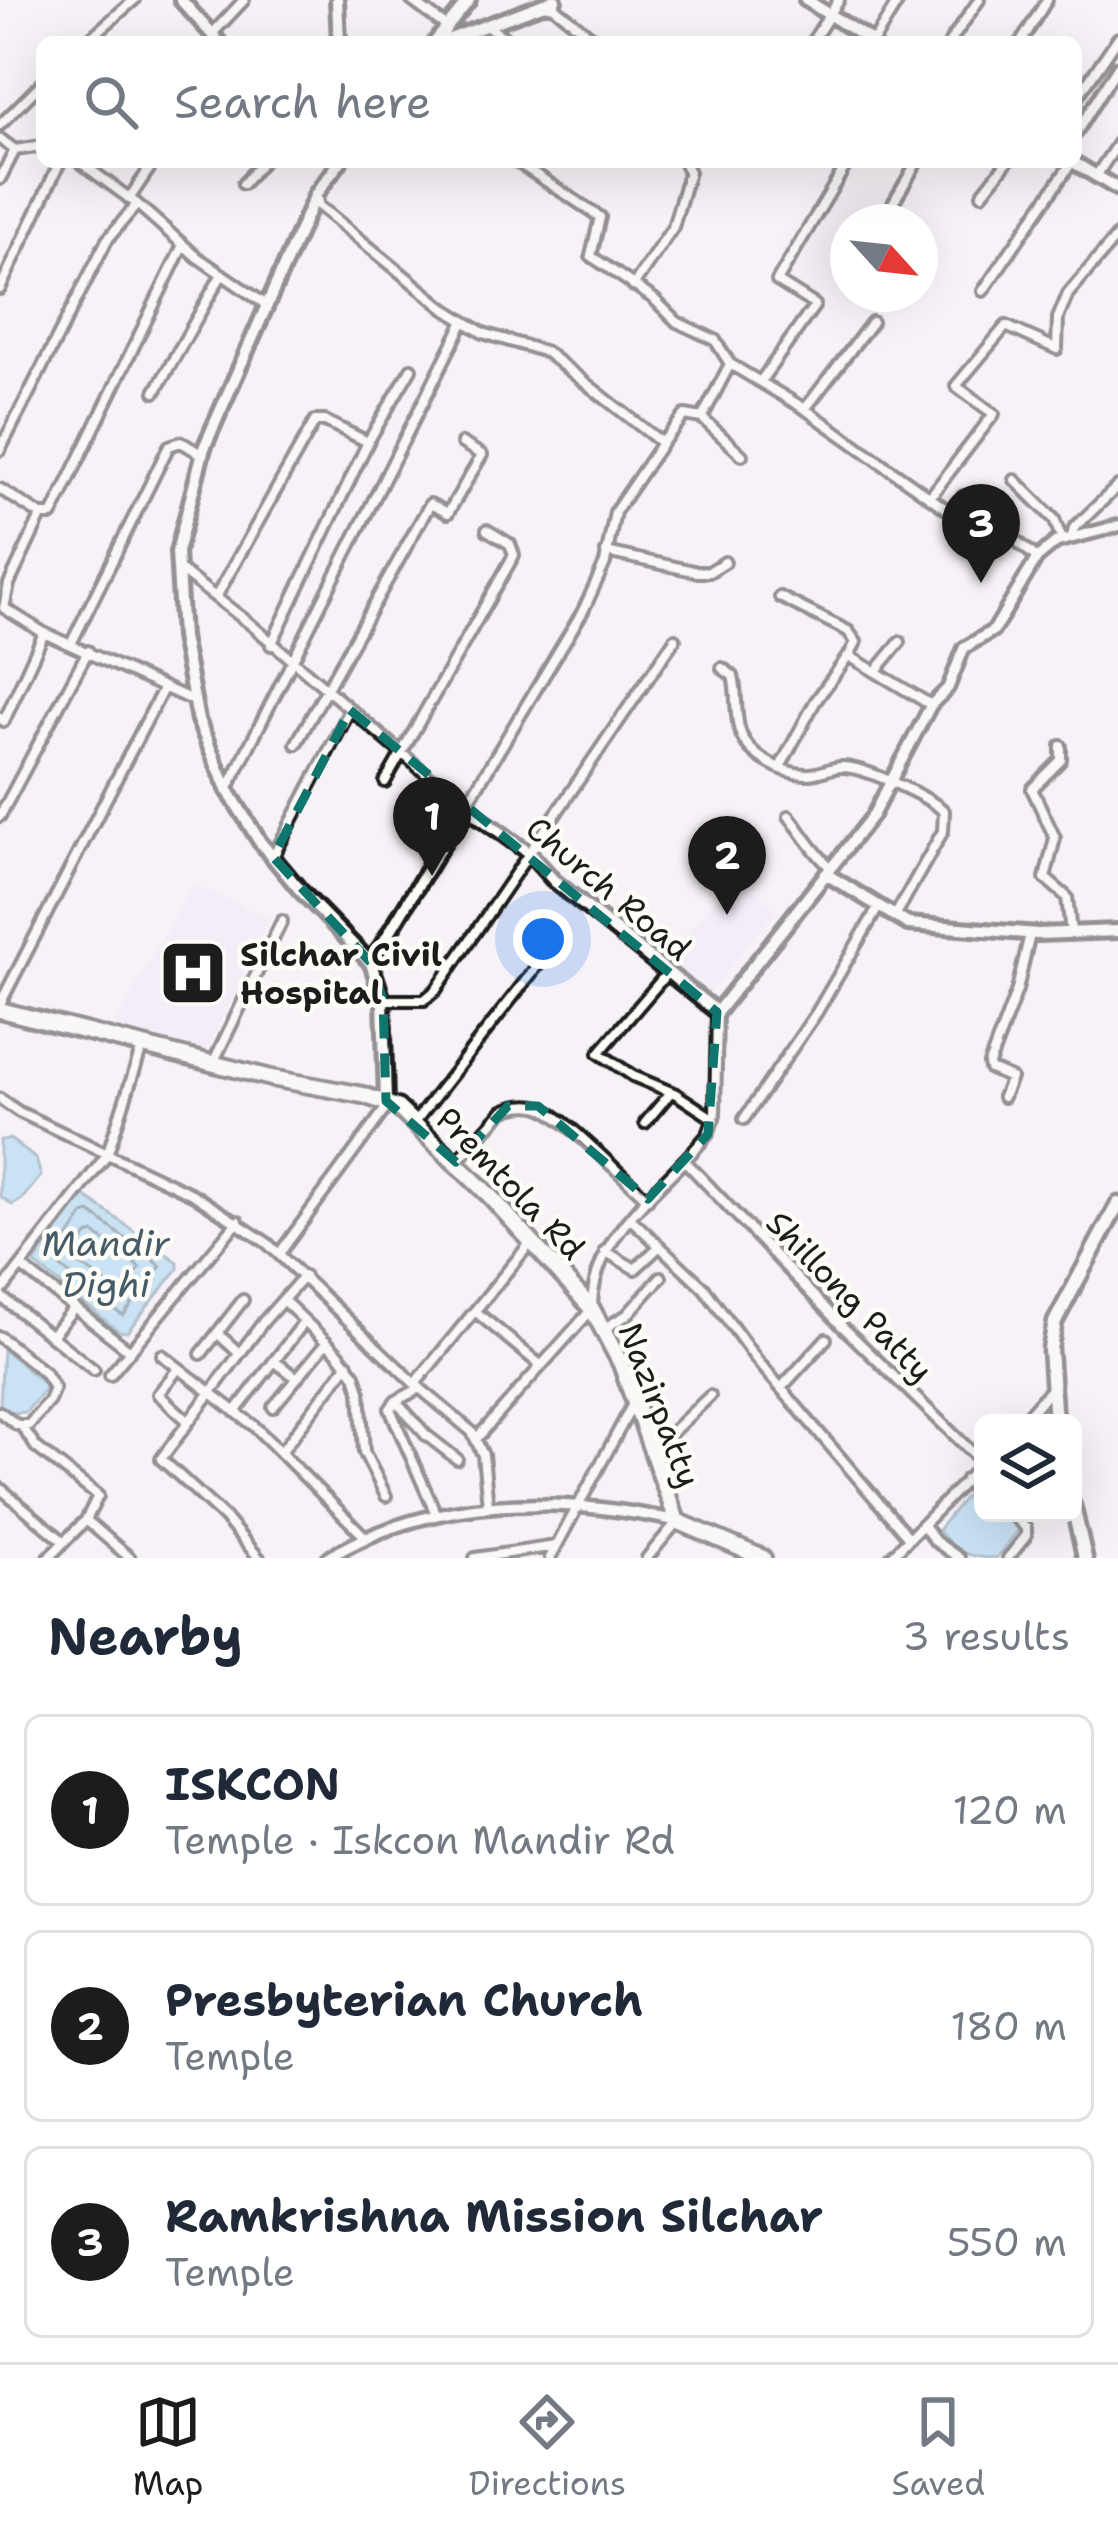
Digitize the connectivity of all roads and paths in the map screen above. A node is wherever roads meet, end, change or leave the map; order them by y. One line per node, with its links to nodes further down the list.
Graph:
1 (134, 0): 17 (street)
2 (181, 0): 18 (main road)
3 (244, 0): 19 (street)
4 (337, 0): 20 (main road)
5 (411, 0): 16 (street)
6 (469, 0): 16 (main road)
7 (555, 0): 13 (main road)
8 (806, 0): 14 (main road)
9 (838, 0): 14 (street)
10 (899, 0): 27 (street)
11 (979, 0): 28 (street)
12 (1047, 0): 29 (street)
13 (541, 5): 15 (main road); 24 (street)
14 (831, 13): 25 (street); 26 (main road)
15 (488, 26): 22 (main road); 23 (street)
16 (447, 27): 21 (main road)
17 (93, 36)
18 (213, 36)
19 (217, 36)
20 (339, 36)
21 (442, 36)
22 (457, 36)
23 (502, 36)
24 (590, 36)
25 (816, 36)
26 (864, 36)
27 (877, 36)
28 (954, 36)
29 (1025, 36)
30 (1118, 38): 33 (street)
31 (1118, 66): 34 (street)
32 (36, 89): 35 (street)
33 (1082, 90)
34 (1082, 123)
35 (0, 125)
36 (0, 139): 39 (street)
37 (1118, 143): 52 (street)
38 (36, 147): 39 (street)
39 (15, 150): 53 (street)
40 (57, 168): 64 (street)
41 (88, 168): 58 (street)
42 (151, 168): 58 (street)
43 (257, 168): 54 (street)
44 (336, 168): 56 (main road)
45 (526, 168): 63 (street)
46 (687, 168): 63 (street)
47 (844, 168): 71 (street)
48 (914, 168): 59 (street)
49 (1002, 168): 57 (street)
50 (1068, 168): 65 (street)
51 (1082, 168): 52 (main road)
52 (1096, 176): 55 (main road)
53 (0, 179)
54 (243, 184)
55 (1118, 189)
56 (316, 194): 66 (main road); 67 (street)
57 (982, 194)
58 (133, 201): 61 (street); 78 (street)
59 (892, 204)
60 (1118, 236): 84 (street)
61 (183, 244): 62 (street); 85 (street)
62 (222, 274): 66 (street); 72 (street)
63 (633, 286): 69 (street)
64 (0, 289)
65 (983, 291)
66 (265, 304): 79 (main road)
67 (464, 321): 77 (street); 102 (street)
68 (872, 322): 73 (street)
69 (730, 364): 71 (street); 74 (street)
70 (411, 369): 75 (street)
71 (760, 382): 73 (street)
72 (155, 392)
73 (805, 409): 84 (street)
74 (702, 418): 77 (street); 80 (street)
75 (368, 442): 93 (street); 99 (street)
76 (462, 443): 106 (street)
77 (662, 443): 89 (street)
78 (0, 450)
79 (202, 455): 92 (main road); 98 (street)
80 (742, 455)
81 (1015, 480): 88 (street)
82 (1118, 486): 88 (street)
83 (0, 489): 85 (street)
84 (930, 497): 90 (street)
85 (41, 515): 95 (street)
86 (1118, 526): 88 (street)
87 (488, 530): 113 (street)
88 (1067, 538): 90 (street)
89 (605, 553): 91 (street); 118 (street)
90 (1037, 558): 108 (street)
91 (725, 562)
92 (177, 568): 93 (street); 107 (main road)
93 (216, 597): 99 (street)
94 (781, 597): 101 (street)
95 (44, 633): 98 (street); 110 (street)
96 (675, 639): 121 (street)
97 (900, 642): 104 (street)
98 (71, 644): 100 (street)
99 (272, 644): 102 (street)
100 (88, 651): 105 (street); 119 (street)
101 (849, 656): 104 (street); 114 (street)
102 (291, 661): 106 (street); 117 (street)
103 (722, 668): 114 (street)
104 (876, 671): 108 (street)
105 (163, 689): 107 (street); 135 (street)
106 (327, 691): 109 (street); 111 (street)
107 (192, 700): 117 (main road)
108 (931, 705): 116 (street)
109 (350, 710): 113 (street); 122 (street)
110 (1, 723)
111 (296, 744)
112 (1061, 746): 128 (street)
113 (401, 754): 115 (street); 118 (street)
114 (780, 767): 116 (street)
115 (385, 782)
116 (890, 784): 123 (street); 125 (street)
117 (227, 789): 122 (main road)
118 (465, 807): 121 (main road, Church Road); 131 (main road)
119 (0, 815)
120 (789, 816): 123 (street)
121 (529, 854): 132 (main road, Church Road); 133 (street)
122 (273, 857): 131 (main road)
123 (828, 871): 124 (main road); 134 (main road)
124 (879, 906): 125 (main road); 142 (street)
125 (895, 916): 129 (main road)
126 (282, 921): 137 (street)
127 (1118, 931): 128 (main road)
128 (1071, 933): 129 (main road)
129 (1030, 934): 139 (street)
130 (541, 961): 144 (street)
131 (370, 963): 133 (main road)
132 (668, 972): 134 (main road, Church Road); 138 (street)
133 (383, 1000): 141 (main road)
134 (717, 1012): 143 (street)
135 (2, 1013): 136 (highway)
136 (143, 1043): 137 (highway); 146 (street)
137 (214, 1061): 141 (highway)
138 (671, 1091): 143 (street); 145 (street)
139 (1003, 1097)
140 (0, 1100): 146 (street)
141 (388, 1102): 144 (highway, Premtola Rd); 156 (street)
142 (744, 1119)
143 (714, 1120): 147 (street)
144 (415, 1122): 148 (highway, Premtola Rd)
145 (645, 1123)
146 (107, 1156): 152 (street); 157 (street)
147 (685, 1161): 149 (street); 201 (street, Shillong Patty)
148 (456, 1162): 149 (street); 153 (highway, Premtola Rd)
149 (648, 1199): 151 (street)
150 (1118, 1204): 186 (main road)
151 (631, 1219): 154 (street); 155 (street)
152 (238, 1221): 156 (street); 173 (street)
153 (533, 1240): 164 (highway, Premtola Rd); 165 (street)
154 (660, 1246): 155 (street); 185 (street)
155 (605, 1251): 164 (street)
156 (279, 1254): 158 (street)
157 (22, 1267): 160 (street); 163 (street)
158 (304, 1276): 162 (street); 184 (street)
159 (661, 1277): 167 (street)
160 (0, 1294): 170 (street)
161 (243, 1300): 168 (street)
162 (283, 1300): 166 (street); 174 (street)
163 (74, 1308): 170 (street); 173 (street)
164 (592, 1309): 167 (highway, Nazirpatty); 179 (street)
165 (475, 1311): 179 (street); 184 (street)
166 (305, 1321): 172 (street); 177 (street)
167 (605, 1328): 190 (highway, Nazirpatty)
168 (217, 1333): 174 (street); 175 (street)
169 (0, 1336): 197 (street)
170 (51, 1336): 181 (street)
171 (826, 1339): 185 (street)
172 (327, 1342): 178 (street); 183 (street)
173 (130, 1351): 182 (street)
174 (239, 1353): 187 (street)
175 (201, 1354)
176 (163, 1355): 180 (street)
177 (274, 1361): 183 (street); 193 (street)
178 (349, 1364): 199 (street); 207 (street)
179 (539, 1364): 198 (street)
180 (178, 1369): 187 (street); 196 (street)
181 (94, 1370)
182 (110, 1375)
183 (297, 1378): 191 (street)
184 (418, 1386): 189 (street); 198 (street)
185 (781, 1388): 217 (street)
186 (1051, 1390): 194 (street); 195 (main road)
187 (209, 1393): 193 (street); 196 (street)
188 (710, 1396): 200 (street)
189 (396, 1401): 202 (street); 210 (street)
190 (634, 1402): 200 (highway, Nazirpatty); 209 (street)
191 (273, 1407)
192 (0, 1412): 197 (street)
193 (235, 1412): 199 (street)
194 (1030, 1414)
195 (1054, 1414)
196 (188, 1421): 222 (street)
197 (23, 1428): 211 (street)
198 (477, 1438): 208 (street)
199 (281, 1452): 216 (street)
200 (650, 1453): 212 (highway, Nazirpatty)
201 (974, 1454)
202 (458, 1459)
203 (974, 1471): 204 (street)
204 (966, 1479): 205 (street); 215 (street)
205 (974, 1485)
206 (0, 1488): 218 (street)
207 (386, 1496)
208 (488, 1506): 209 (street); 210 (street)
209 (577, 1506): 212 (street); 219 (street)
210 (436, 1514): 216 (street)
211 (86, 1520): 218 (street); 221 (street)
212 (677, 1521): 226 (street); 227 (highway)
213 (1019, 1522): 230 (street)
214 (1076, 1522): 231 (main road)
215 (922, 1524): 217 (street); 229 (street)
216 (364, 1536): 223 (street)
217 (909, 1538): 228 (street)
218 (63, 1541): 220 (street)
219 (556, 1546): 224 (street); 225 (street)
220 (48, 1558)
221 (130, 1558)
222 (260, 1558)
223 (328, 1558)
224 (476, 1558)
225 (550, 1558)
226 (647, 1558)
227 (763, 1558)
228 (890, 1558)
229 (959, 1558)
230 (1008, 1558)
231 (1084, 1558)

